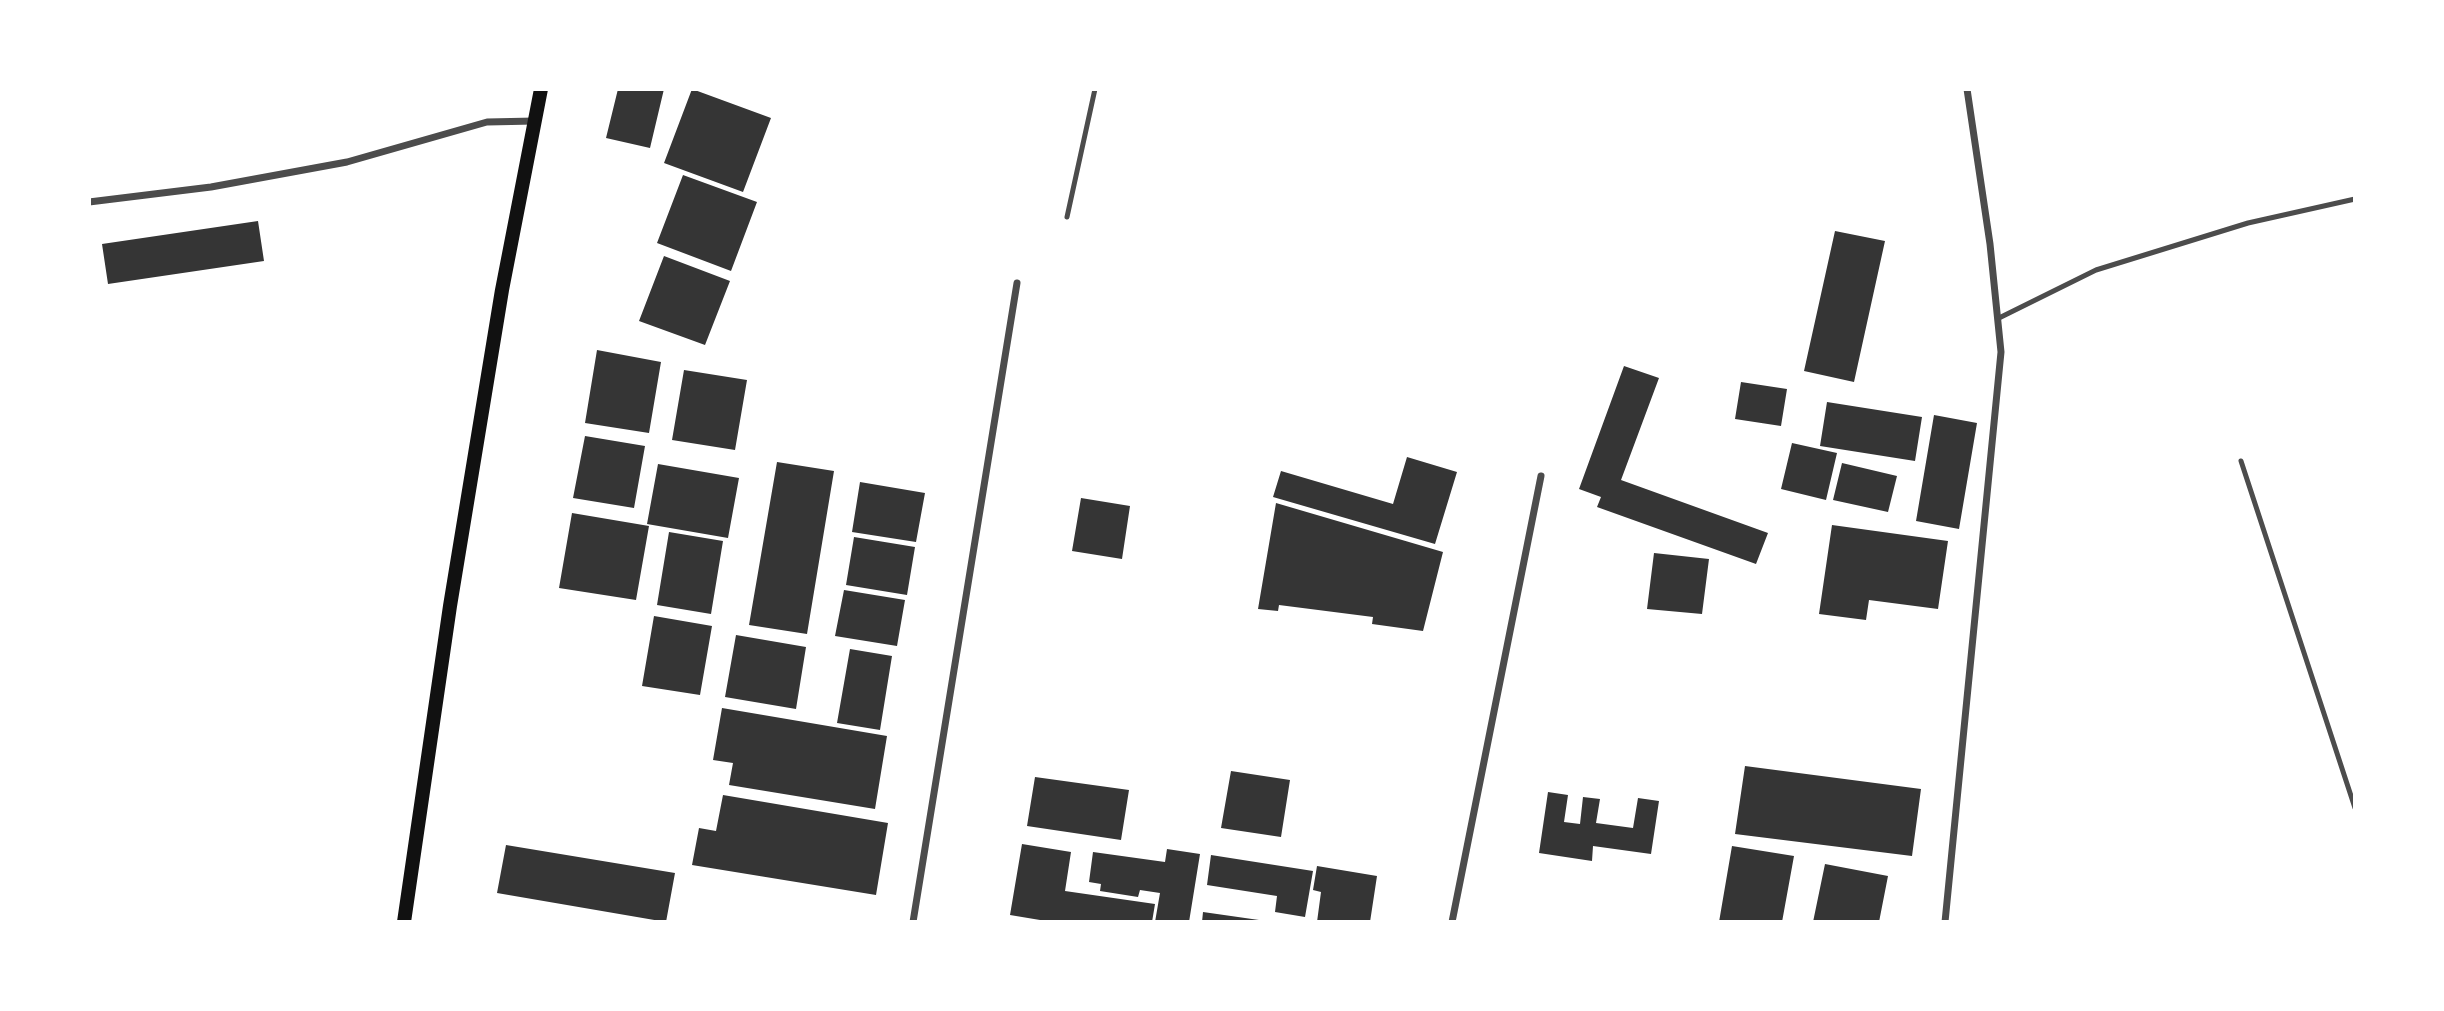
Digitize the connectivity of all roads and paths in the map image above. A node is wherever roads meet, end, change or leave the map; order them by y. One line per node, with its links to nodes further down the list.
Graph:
1 (541, 89): 4 (main road)
2 (1095, 89): 7 (lane)
3 (1967, 89): 9 (street)
4 (535, 121): 6 (street); 13 (main road)
5 (2355, 199): 9 (lane)
6 (89, 202)
7 (1067, 217)
8 (1017, 283): 14 (street)
9 (1998, 318): 16 (street)
10 (2241, 461): 12 (lane)
11 (1541, 476): 15 (street)
12 (2355, 808)
13 (404, 922)
14 (913, 922)
15 (1452, 922)
16 (1945, 922)

